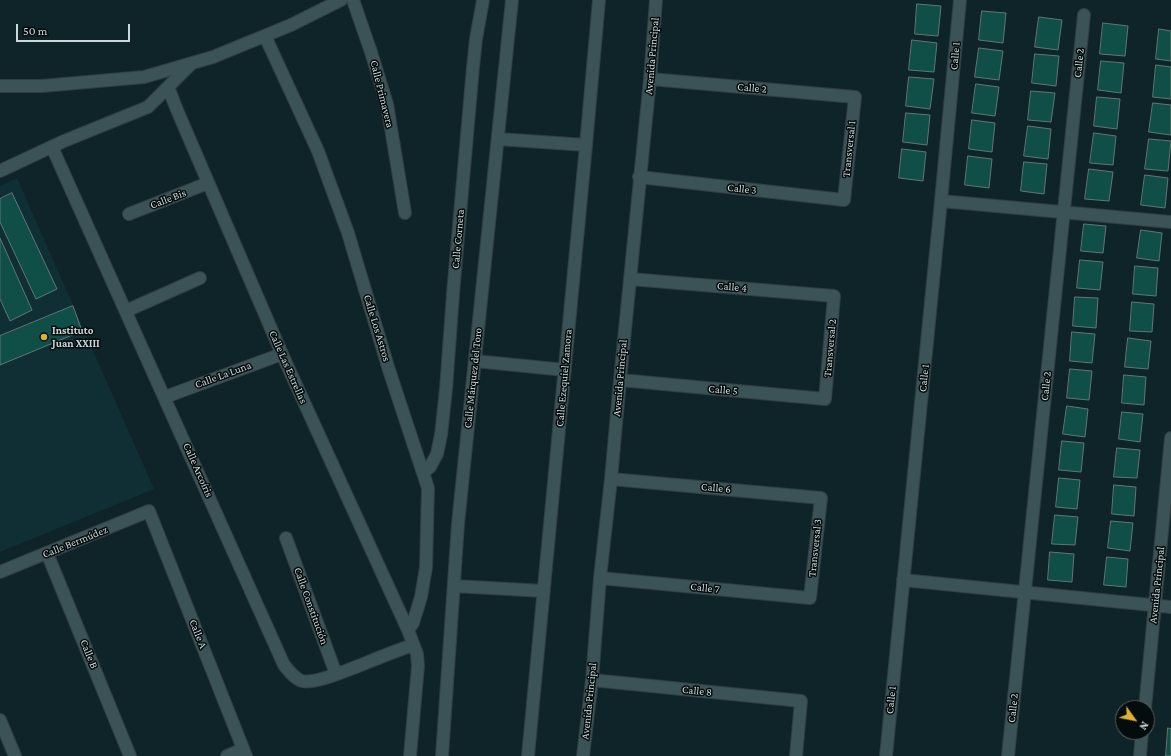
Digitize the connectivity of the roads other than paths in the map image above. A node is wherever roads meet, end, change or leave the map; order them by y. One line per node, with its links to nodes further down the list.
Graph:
1 (341, 0): 9 (street)
2 (353, 0): 25 (street, Calle Primavera)
3 (483, 0): 38 (street, Calle Corneta)
4 (512, 0): 15 (street, Calle Márquez del Toro)
5 (599, 0): 16 (street, Calle Ezequiel Zamora)
6 (656, 0): 11 (street, Avenida Principal)
7 (960, 0): 22 (street, Calle 1)
8 (1084, 15): 23 (street, Calle 2)
9 (265, 36): 10 (street); 38 (street, Calle Los Astros)
10 (192, 63): 12 (street); 13 (street)
11 (650, 79): 14 (street, Calle 2); 19 (street, Avenida Principal)
12 (0, 86)
13 (168, 87): 17 (street); 20 (street, Calle Las Estrellas)
14 (855, 97): 21 (street, Transversal 1)
15 (498, 139): 16 (street); 32 (street, Calle Márquez del Toro)
16 (586, 145): 33 (street, Calle Ezequiel Zamora)
17 (52, 147): 18 (street); 30 (street, Calle Arcoíris)
18 (0, 171)
19 (640, 177): 21 (street, Calle 3); 28 (street, Avenida Principal)
20 (208, 183): 24 (street, Calle Bis); 31 (street, Calle Las Estrellas)
21 (844, 200)
22 (942, 201): 23 (street); 46 (street, Calle 1)
23 (1064, 212): 26 (street); 49 (street, Calle 2)
24 (129, 214)
25 (405, 214)
26 (1171, 222)
27 (200, 278): 30 (street)
28 (630, 279): 29 (street, Calle 4); 34 (street, Avenida Principal)
29 (834, 296): 36 (street, Transversal 2)
30 (126, 311): 35 (street, Calle Arcoíris)
31 (282, 354): 35 (street, Calle La Luna); 53 (street, Calle Las Estrellas)
32 (475, 361): 33 (street); 47 (street, Calle Márquez del Toro)
33 (565, 370): 48 (street, Calle Ezequiel Zamora)
34 (620, 380): 36 (street, Calle 5); 39 (street, Avenida Principal)
35 (164, 397): 55 (street, Calle Arcoíris)
36 (826, 399)
37 (1171, 438): 51 (street, Avenida Principal)
38 (423, 472): 53 (street, Calle Los Astros)
39 (611, 479): 40 (street, Calle 6); 45 (street, Avenida Principal)
40 (820, 498): 50 (street, Transversal 3)
41 (149, 511): 43 (street, Calle Bermúdez); 60 (street, Calle A)
42 (286, 538): 55 (street, Calle Constitución)
43 (47, 553): 44 (street, Calle Bermúdez); 62 (street, Calle B)
44 (0, 572)
45 (600, 578): 50 (street, Calle 7); 56 (street, Avenida Principal)
46 (903, 580): 49 (street); 69 (street, Calle 1)
47 (454, 586): 48 (street); 65 (street, Calle Márquez del Toro)
48 (544, 590): 66 (street, Calle Ezequiel Zamora)
49 (1025, 592): 51 (street); 70 (street, Calle 2)
50 (810, 598)
51 (1155, 605): 52 (street); 57 (street, Avenida Principal)
52 (1171, 607)
53 (408, 630): 54 (street, Calle Las Estrellas)
54 (413, 645): 55 (street, Calle Arcoíris); 64 (street, Calle Las Estrellas)
55 (336, 674)
56 (592, 680): 67 (street, Avenida Principal); 68 (street, Calle 8)
57 (1146, 700)
58 (0, 720): 61 (street)
59 (1141, 740): 71 (street)
60 (244, 752): 63 (street)
61 (15, 756)
62 (130, 756)
63 (226, 756)
64 (410, 756)
65 (442, 756)
66 (528, 756)
67 (583, 756)
68 (796, 756)
69 (886, 756)
70 (1008, 756)
71 (1140, 756)

